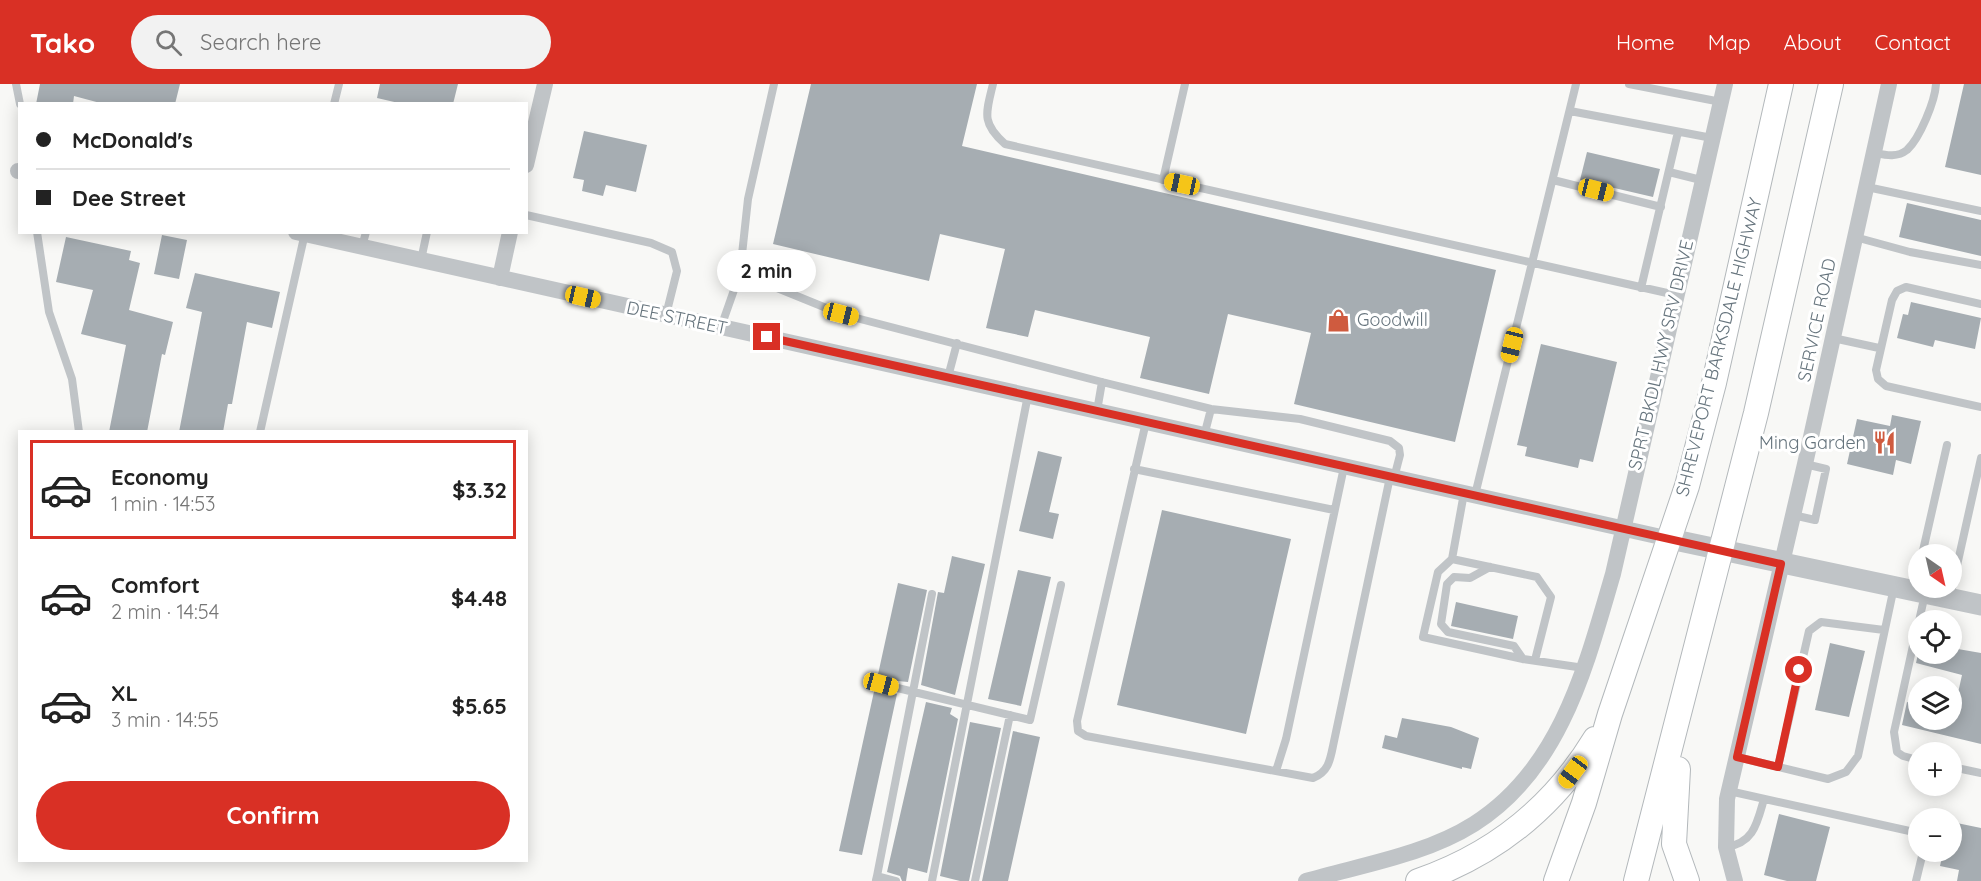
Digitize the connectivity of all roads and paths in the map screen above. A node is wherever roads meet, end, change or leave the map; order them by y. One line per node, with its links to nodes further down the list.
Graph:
1 (16, 84): 14 (lane)
2 (339, 84): 15 (lane)
3 (545, 84): 21 (street)
4 (774, 84): 40 (lane)
5 (993, 84): 23 (lane)
6 (1185, 84): 23 (lane)
7 (1576, 84): 17 (lane)
8 (1629, 84): 16 (lane)
9 (1725, 84): 16 (street, SPRT BKDL HWY SRV DRIVE)
10 (1781, 84): 68 (main road, SHREVEPORT BARKSDALE HIGHWAY)
11 (1831, 84): 71 (main road)
12 (1889, 84): 20 (street, SERVICE ROAD)
13 (1936, 84): 20 (lane)
14 (20, 102)
15 (334, 102)
16 (1721, 102): 19 (street, SPRT BKDL HWY SRV DRIVE)
17 (1570, 111): 18 (lane); 24 (lane)
18 (1678, 132): 19 (lane); 22 (lane)
19 (1712, 138): 25 (street, SPRT BKDL HWY SRV DRIVE)
20 (1874, 153): 26 (street, SERVICE ROAD)
21 (528, 156)
22 (1669, 172): 25 (lane); 27 (lane)
23 (1163, 180): 38 (lane)
24 (1553, 180): 27 (lane); 38 (lane)
25 (1701, 180): 43 (street, SPRT BKDL HWY SRV DRIVE)
26 (1867, 187): 28 (lane); 35 (street, SERVICE ROAD)
27 (1660, 207): 42 (lane)
28 (1981, 211)
29 (528, 215): 45 (lane)
30 (37, 234): 57 (lane)
31 (302, 234): 58 (lane)
32 (311, 234): 36 (street, DEE STREET)
33 (427, 234): 37 (lane)
34 (510, 234): 41 (street)
35 (1856, 237): 39 (lane); 47 (street, SERVICE ROAD)
36 (364, 240): 37 (street, DEE STREET)
37 (421, 260): 41 (street, DEE STREET)
38 (1532, 263): 42 (lane); 65 (lane)
39 (1981, 265)
40 (740, 273): 46 (lane); 48 (lane)
41 (500, 278): 45 (street, DEE STREET)
42 (1641, 288): 43 (lane)
43 (1676, 295): 67 (street, SPRT BKDL HWY SRV DRIVE)
44 (1981, 304): 49 (lane)
45 (666, 316): 46 (street, DEE STREET)
46 (721, 327): 50 (street, DEE STREET)
47 (1833, 338): 49 (lane); 73 (street, SERVICE ROAD)
48 (957, 343): 50 (lane); 51 (lane)
49 (1879, 348): 53 (lane)
50 (948, 377): 52 (street, DEE STREET)
51 (1102, 382): 54 (lane); 55 (lane)
52 (1028, 395): 55 (street, DEE STREET); 89 (lane)
53 (1981, 407)
54 (1211, 409): 59 (lane); 64 (lane)
55 (1096, 411): 56 (street, DEE STREET)
56 (1146, 422): 59 (street, DEE STREET); 63 (lane)
57 (79, 430)
58 (260, 430)
59 (1204, 436): 62 (street, DEE STREET)
60 (1947, 445): 69 (lane)
61 (1981, 458): 70 (lane)
62 (1344, 467): 64 (street, DEE STREET); 66 (lane)
63 (1134, 469): 66 (lane); 96 (lane)
64 (1392, 477): 65 (street, DEE STREET); 96 (lane)
65 (1470, 494): 67 (street, DEE STREET); 72 (lane)
66 (1334, 510): 96 (lane)
67 (1621, 527): 68 (street); 85 (street, SPRT BKDL HWY SRV DRIVE)
68 (1670, 539): 71 (street); 90 (main road, SHREVEPORT BARKSDALE HIGHWAY)
69 (1924, 544)
70 (1962, 544)
71 (1713, 549): 73 (street); 86 (main road); 100 (main road)
72 (1452, 559): 74 (lane); 82 (lane)
73 (1781, 564): 76 (street); 92 (street, SERVICE ROAD)
74 (1490, 567): 82 (lane); 83 (lane)
75 (1061, 585): 91 (lane)
76 (1908, 585)
77 (932, 594): 88 (lane)
78 (1908, 594): 81 (lane)
79 (1962, 597): 80 (street)
80 (1981, 605)
81 (1884, 630): 94 (lane); 94 (lane)
82 (1523, 659): 83 (lane)
83 (1534, 660): 85 (lane)
84 (1909, 664): 93 (lane)
85 (1584, 668): 108 (street, SPRT BKDL HWY SRV DRIVE)
86 (1689, 679): 100 (main road); 112 (main road)
87 (881, 684): 88 (lane)
88 (913, 693): 89 (lane); 104 (lane)
89 (967, 705): 91 (lane); 106 (lane)
90 (1610, 714): 109 (main road); 110 (main road, SHREVEPORT BARKSDALE HIGHWAY)
91 (1010, 715): 107 (lane)
92 (1737, 757): 94 (lane); 98 (street, SERVICE ROAD)
93 (1908, 757)
94 (1778, 767)
95 (1962, 769): 97 (lane)
96 (1276, 771)
97 (1981, 773)
98 (1729, 791): 99 (lane); 102 (street, SERVICE ROAD)
99 (1764, 799): 101 (lane); 102 (lane)
100 (1657, 804): 111 (main road)
101 (1908, 831)
102 (1726, 847): 113 (street, SERVICE ROAD)
103 (1921, 862): 114 (lane)
104 (877, 879): 105 (lane)
105 (896, 881)
106 (932, 881)
107 (975, 881)
108 (1306, 881)
109 (1418, 881)
110 (1556, 881)
111 (1636, 881)
112 (1687, 881)
113 (1735, 881)
114 (1916, 881)

